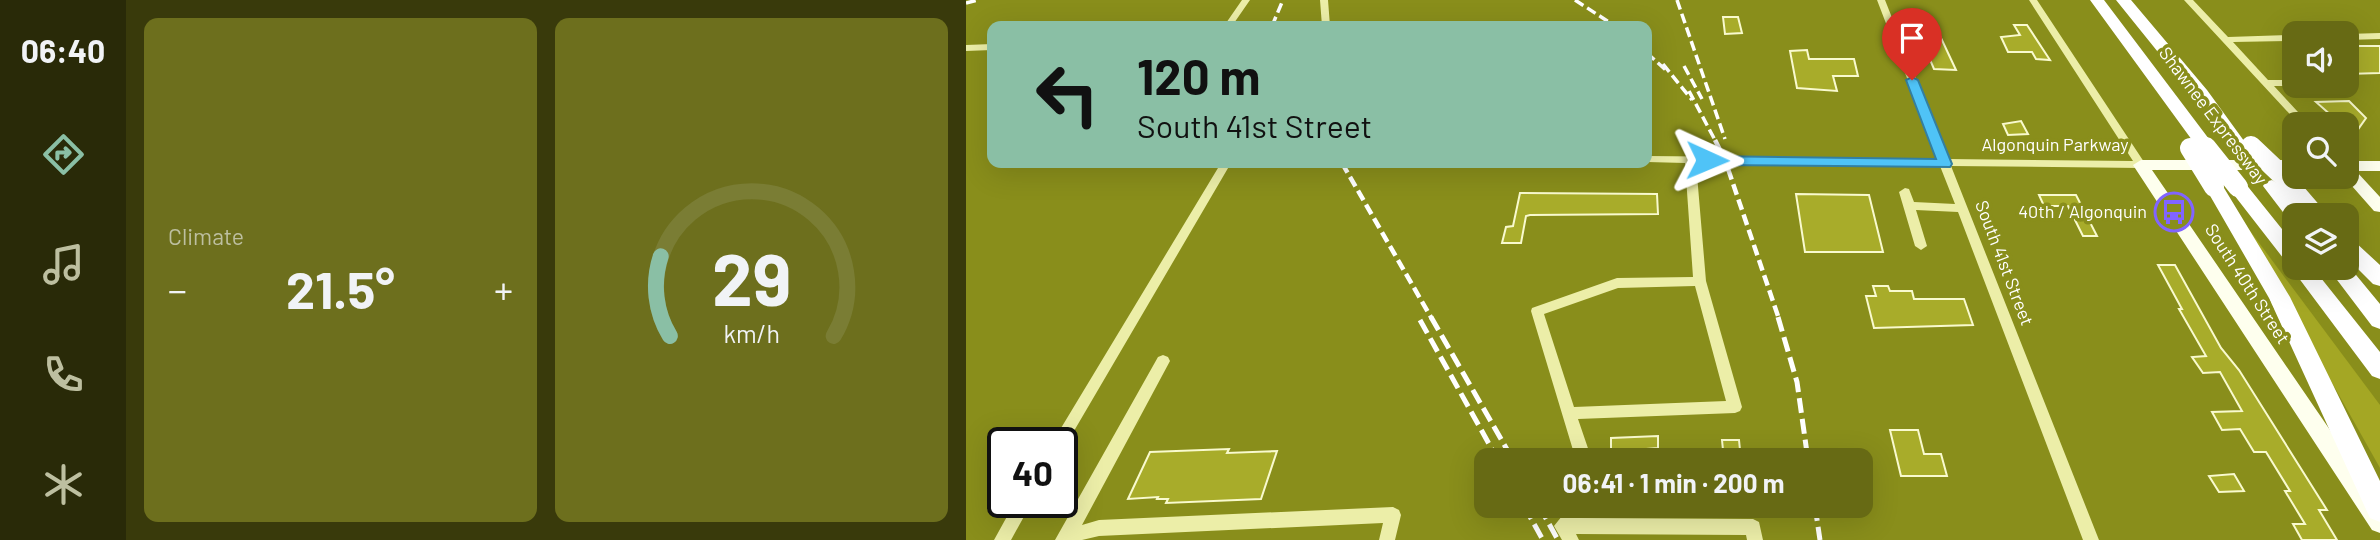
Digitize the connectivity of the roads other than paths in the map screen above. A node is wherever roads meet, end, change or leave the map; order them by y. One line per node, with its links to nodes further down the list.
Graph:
1 (1246, 0): 8 (lane)
2 (1324, 0): 9 (street)
3 (1881, 0): 22 (street, South 41st Street)
4 (2033, 0): 23 (street, South 40th Street)
5 (2097, 0): 19 (highway, Shawnee Expressway)
6 (2123, 0): 27 (highway, Shawnee Expressway)
7 (2188, 0): 12 (street)
8 (1231, 21)
9 (1326, 21)
10 (2380, 36): 11 (street)
11 (2359, 37)
12 (2225, 40): 13 (street); 16 (street)
13 (2282, 40)
14 (987, 47): 15 (street)
15 (966, 48)
16 (2266, 83): 17 (street); 18 (street)
17 (2282, 83)
18 (2293, 112)
19 (2198, 148): 36 (highway, Shawnee Expressway, bridge); 49 (highway, bridge)
20 (1652, 159): 21 (street, Algonquin Parkway)
21 (1690, 160): 22 (street, Algonquin Parkway); 42 (street)
22 (1945, 164): 23 (street, Algonquin Parkway); 35 (street, South 41st Street)
23 (2141, 165): 28 (main road, Algonquin Parkway); 51 (main road, South 40th Street)
24 (2380, 166): 25 (main road)
25 (2359, 167)
26 (1223, 168): 47 (street)
27 (2282, 176)
28 (2282, 178)
29 (2359, 182): 34 (main road)
30 (2295, 189): 32 (highway)
31 (1905, 192): 33 (street)
32 (2307, 203)
33 (1909, 206): 35 (street); 37 (street)
34 (2380, 207)
35 (1962, 208): 57 (street, South 41st Street)
36 (2282, 243)
37 (1920, 246)
38 (2359, 258): 39 (highway)
39 (2380, 278)
40 (2311, 280): 45 (highway)
41 (2348, 280): 43 (highway)
42 (1700, 281): 46 (street); 46 (street)
43 (2380, 320)
44 (1163, 360): 53 (lane)
45 (2380, 369)
46 (1569, 413): 48 (street)
47 (1069, 427)
48 (1580, 448)
49 (2380, 509)
50 (1015, 518): 54 (street)
51 (2380, 522)
52 (1567, 533): 56 (street)
53 (1065, 538): 55 (street)
54 (1002, 540)
55 (1387, 540)
56 (1755, 540)
57 (2091, 540)

